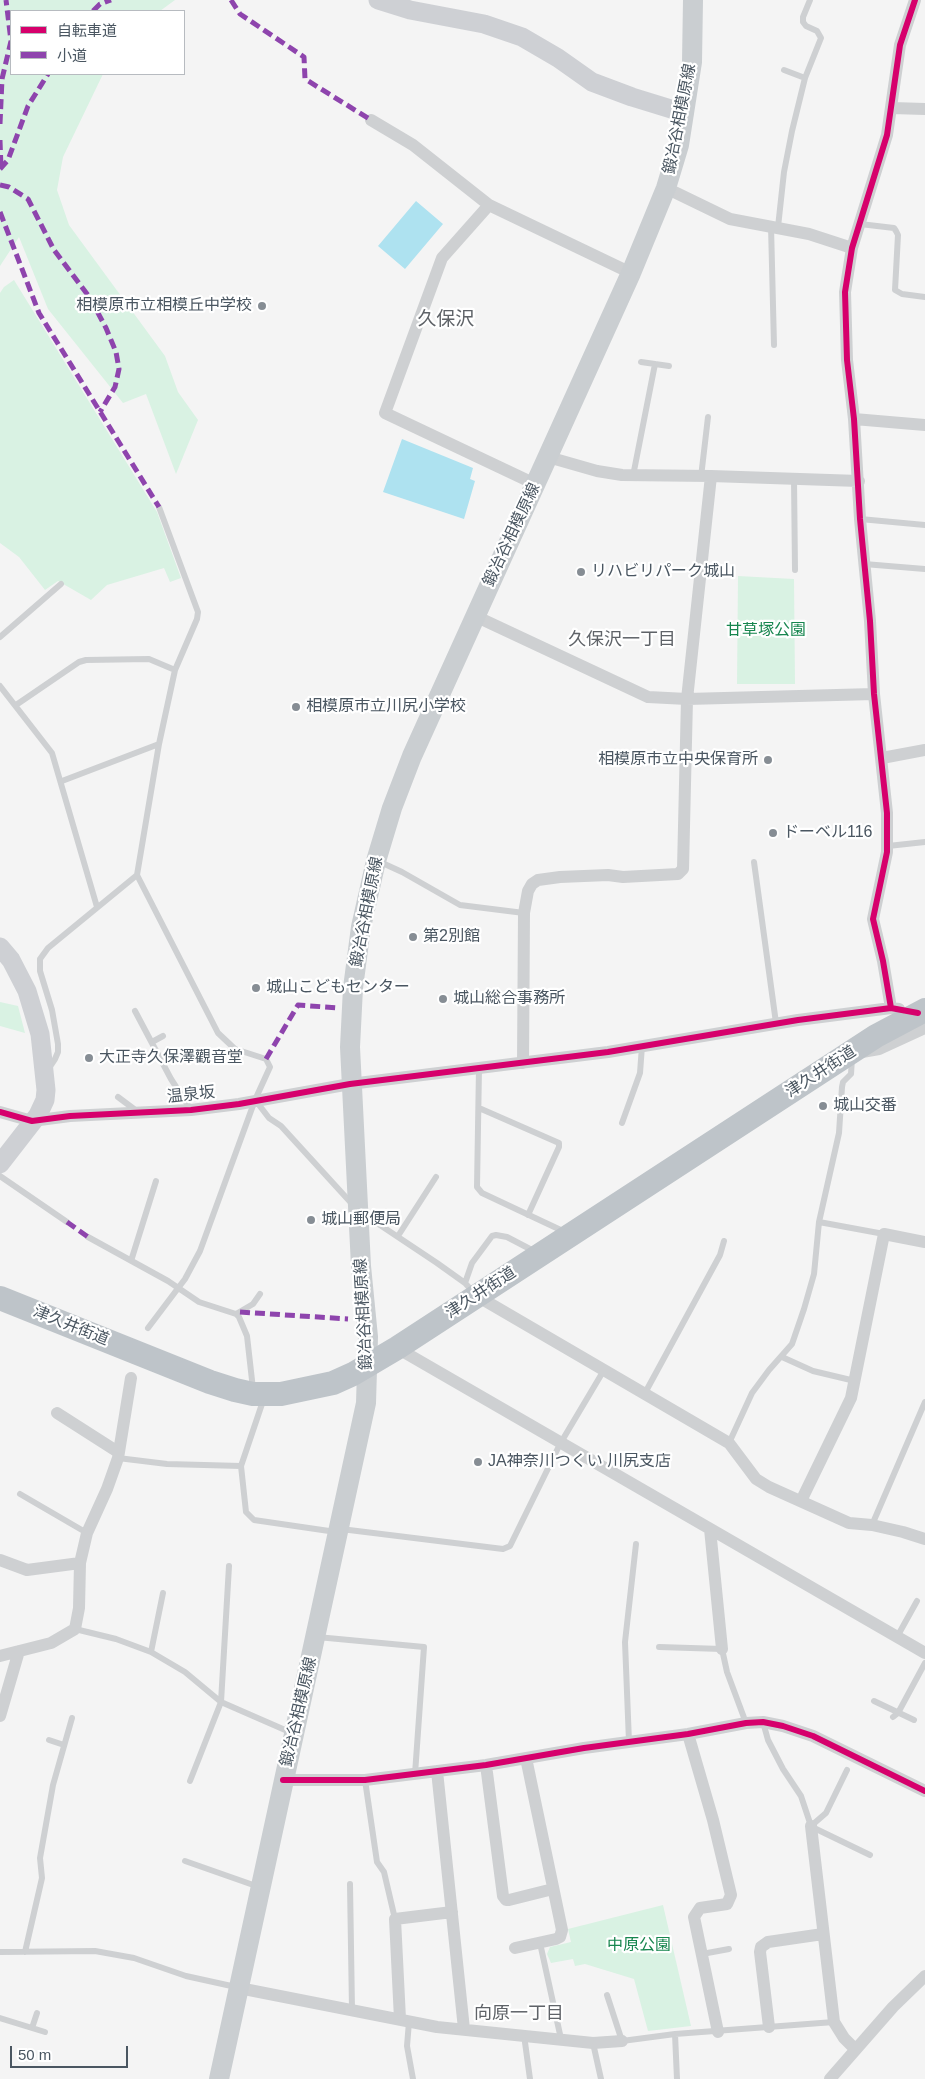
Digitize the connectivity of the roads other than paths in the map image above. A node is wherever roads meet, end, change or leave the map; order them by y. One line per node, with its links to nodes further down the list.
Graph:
1 (378, 0): 9 (street)
2 (693, 0): 9 (main road, 鍛冶谷相模原線)
3 (810, 0): 6 (lane)
4 (915, 0): 7 (street)
5 (784, 70): 6 (lane)
6 (805, 78): 14 (lane)
7 (892, 108): 8 (street); 13 (street)
8 (925, 109)
9 (684, 112): 11 (main road, 鍛冶谷相模原線)
10 (371, 120): 12 (street)
11 (666, 188): 14 (street); 16 (main road, 鍛冶谷相模原線)
12 (489, 205): 16 (street); 30 (street)
13 (860, 224): 15 (street); 17 (lane)
14 (775, 226): 15 (street); 18 (lane)
15 (852, 248): 23 (street)
16 (631, 273): 25 (main road, 鍛冶谷相模原線)
17 (925, 297)
18 (774, 345)
19 (642, 362): 20 (lane)
20 (655, 364): 21 (lane); 26 (lane)
21 (669, 366)
22 (708, 417): 27 (lane)
23 (854, 419): 24 (street); 29 (street)
24 (925, 425)
25 (548, 457): 26 (street); 30 (main road, 鍛冶谷相模原線)
26 (634, 476): 27 (street)
27 (706, 476): 28 (street); 43 (street)
28 (794, 479): 29 (street); 36 (lane)
29 (859, 481): 32 (street)
30 (536, 484): 38 (main road, 鍛冶谷相模原線)
31 (159, 507): 40 (lane)
32 (860, 519): 33 (lane); 34 (street)
33 (925, 525)
34 (864, 564): 35 (lane); 42 (street)
35 (925, 569)
36 (795, 570)
37 (61, 584): 39 (lane)
38 (475, 616): 43 (street); 51 (main road, 鍛冶谷相模原線)
39 (0, 637)
40 (175, 670): 44 (lane); 45 (lane)
41 (0, 686): 44 (lane)
42 (874, 694): 43 (street); 47 (street)
43 (687, 699): 55 (street)
44 (16, 705): 48 (lane)
45 (159, 744): 48 (lane); 53 (lane)
46 (925, 750): 47 (street)
47 (882, 758): 50 (street)
48 (62, 782): 54 (lane)
49 (925, 842): 50 (lane)
50 (888, 846): 57 (street)
51 (376, 861): 55 (lane); 68 (main road, 鍛冶谷相模原線)
52 (754, 862): 60 (lane)
53 (137, 875): 54 (lane); 70 (lane)
54 (98, 907): 67 (lane)
55 (524, 913): 65 (street)
56 (0, 947): 67 (street)
57 (891, 1008): 59 (street, 温泉坂); 60 (street, 温泉坂)
58 (135, 1011): 62 (lane)
59 (923, 1017): 64 (highway, 津久井街道)
60 (776, 1023): 63 (street, 温泉坂)
61 (163, 1036): 62 (lane)
62 (152, 1042): 72 (lane)
63 (642, 1046): 65 (street, 温泉坂); 76 (lane)
64 (852, 1052): 84 (lane); 86 (highway, 津久井街道)
65 (523, 1063): 66 (street, 温泉坂)
66 (479, 1068): 68 (street, 温泉坂); 71 (lane)
67 (45, 1073): 75 (street)
68 (350, 1084): 70 (street, 温泉坂); 81 (main road, 鍛冶谷相模原線)
69 (118, 1097): 74 (lane)
70 (255, 1100): 72 (street, 温泉坂); 81 (lane); 93 (lane)
71 (479, 1108): 82 (lane); 82 (lane)
72 (191, 1110): 74 (street, 温泉坂)
73 (0, 1112): 75 (street)
74 (140, 1113): 75 (street, 温泉坂)
75 (32, 1121): 77 (street)
76 (622, 1123)
77 (0, 1164)
78 (0, 1176): 83 (lane)
79 (436, 1177): 87 (lane)
80 (156, 1181): 92 (lane)
81 (358, 1210): 87 (lane); 101 (main road, 鍛冶谷相模原線)
82 (528, 1214): 86 (lane)
83 (67, 1222)
84 (820, 1222): 85 (lane); 100 (lane)
85 (884, 1234): 90 (street); 104 (street)
86 (570, 1235): 94 (highway, 津久井街道)
87 (398, 1236): 94 (lane)
88 (88, 1237): 92 (lane)
89 (724, 1241): 105 (lane)
90 (925, 1242)
91 (530, 1249): 94 (lane)
92 (131, 1261): 93 (lane)
93 (178, 1288): 97 (lane); 98 (lane)
94 (471, 1290): 99 (highway, 津久井街道); 102 (street)
95 (260, 1294): 97 (lane)
96 (0, 1298): 106 (highway, 津久井街道)
97 (236, 1314): 106 (lane)
98 (148, 1328)
99 (397, 1348): 101 (highway, 津久井街道); 110 (street)
100 (782, 1357): 104 (lane); 109 (lane)
101 (368, 1366): 106 (highway, 津久井街道); 117 (main road, 鍛冶谷相模原線)
102 (604, 1370): 105 (street); 110 (lane)
103 (131, 1378): 111 (street)
104 (855, 1381): 114 (street)
105 (645, 1393): 109 (street)
106 (259, 1394): 112 (lane)
107 (925, 1402): 115 (lane)
108 (57, 1413): 111 (street)
109 (729, 1443): 114 (street)
110 (560, 1444): 116 (street); 117 (lane)
111 (118, 1455): 112 (lane); 118 (street)
112 (241, 1466): 117 (lane)
113 (20, 1494): 118 (lane)
114 (801, 1501): 115 (street)
115 (872, 1525): 119 (street)
116 (710, 1529): 128 (street); 130 (street)
117 (339, 1531): 127 (main road, 鍛冶谷相模原線)
118 (87, 1533): 122 (street)
119 (925, 1539)
120 (636, 1544): 147 (lane)
121 (0, 1560): 122 (street)
122 (80, 1563): 126 (street)
123 (228, 1566): 137 (lane)
124 (163, 1593): 132 (lane)
125 (917, 1601): 128 (lane)
126 (75, 1629): 131 (street); 132 (lane)
127 (316, 1637): 144 (main road, 鍛冶谷相模原線); 153 (lane)
128 (897, 1637): 133 (street)
129 (659, 1647): 130 (lane)
130 (722, 1649): 143 (lane)
131 (19, 1651): 134 (street); 139 (street)
132 (151, 1652): 137 (lane)
133 (925, 1653)
134 (0, 1656)
135 (925, 1663): 138 (lane)
136 (874, 1701): 138 (lane)
137 (221, 1702): 144 (lane); 156 (lane)
138 (895, 1715): 141 (lane)
139 (0, 1716)
140 (72, 1718): 148 (lane)
141 (914, 1720)
142 (763, 1722): 143 (street); 157 (street); 158 (lane)
143 (746, 1723): 145 (street)
144 (294, 1734): 154 (main road, 鍛冶谷相模原線)
145 (688, 1734): 147 (street); 172 (street)
146 (49, 1740): 148 (lane)
147 (629, 1742): 149 (street)
148 (64, 1746): 171 (lane)
149 (526, 1758): 150 (street); 163 (street)
150 (486, 1765): 152 (street); 163 (street)
151 (847, 1770): 158 (lane)
152 (437, 1771): 153 (street); 164 (street)
153 (415, 1774): 155 (street)
154 (284, 1780): 155 (street); 162 (main road, 鍛冶谷相模原線)
155 (365, 1780): 165 (lane)
156 (190, 1781)
157 (925, 1791)
158 (811, 1826): 159 (lane); 166 (street)
159 (870, 1855)
160 (184, 1861): 162 (lane)
161 (350, 1884): 176 (lane)
162 (261, 1887): 174 (main road, 鍛冶谷相模原線)
163 (553, 1888): 167 (street)
164 (452, 1912): 165 (street); 183 (street)
165 (395, 1919): 179 (street)
166 (823, 1934): 180 (street); 181 (street)
167 (540, 1943): 168 (street); 188 (lane)
168 (515, 1948)
169 (729, 1949): 172 (lane)
170 (0, 1952): 171 (lane)
171 (25, 1952): 174 (lane)
172 (702, 1954): 185 (street)
173 (925, 1976): 191 (street)
174 (239, 1988): 176 (street); 192 (main road, 鍛冶谷相模原線)
175 (607, 1995): 189 (lane)
176 (352, 2010): 179 (street)
177 (37, 2013): 182 (lane)
178 (0, 2018): 182 (lane)
179 (405, 2020): 183 (street); 193 (lane)
180 (834, 2022): 181 (lane); 191 (street)
181 (769, 2027): 185 (lane)
182 (32, 2028): 184 (lane)
183 (464, 2029): 187 (street)
184 (45, 2032)
185 (718, 2032): 186 (lane)
186 (675, 2034): 189 (lane); 196 (lane)
187 (524, 2035): 188 (street); 194 (lane)
188 (561, 2039): 190 (street)
189 (622, 2041): 190 (street)
190 (593, 2043): 195 (lane)
191 (855, 2049): 197 (street)
192 (220, 2079)
193 (413, 2079)
194 (530, 2079)
195 (601, 2079)
196 (676, 2079)
197 (830, 2079)

